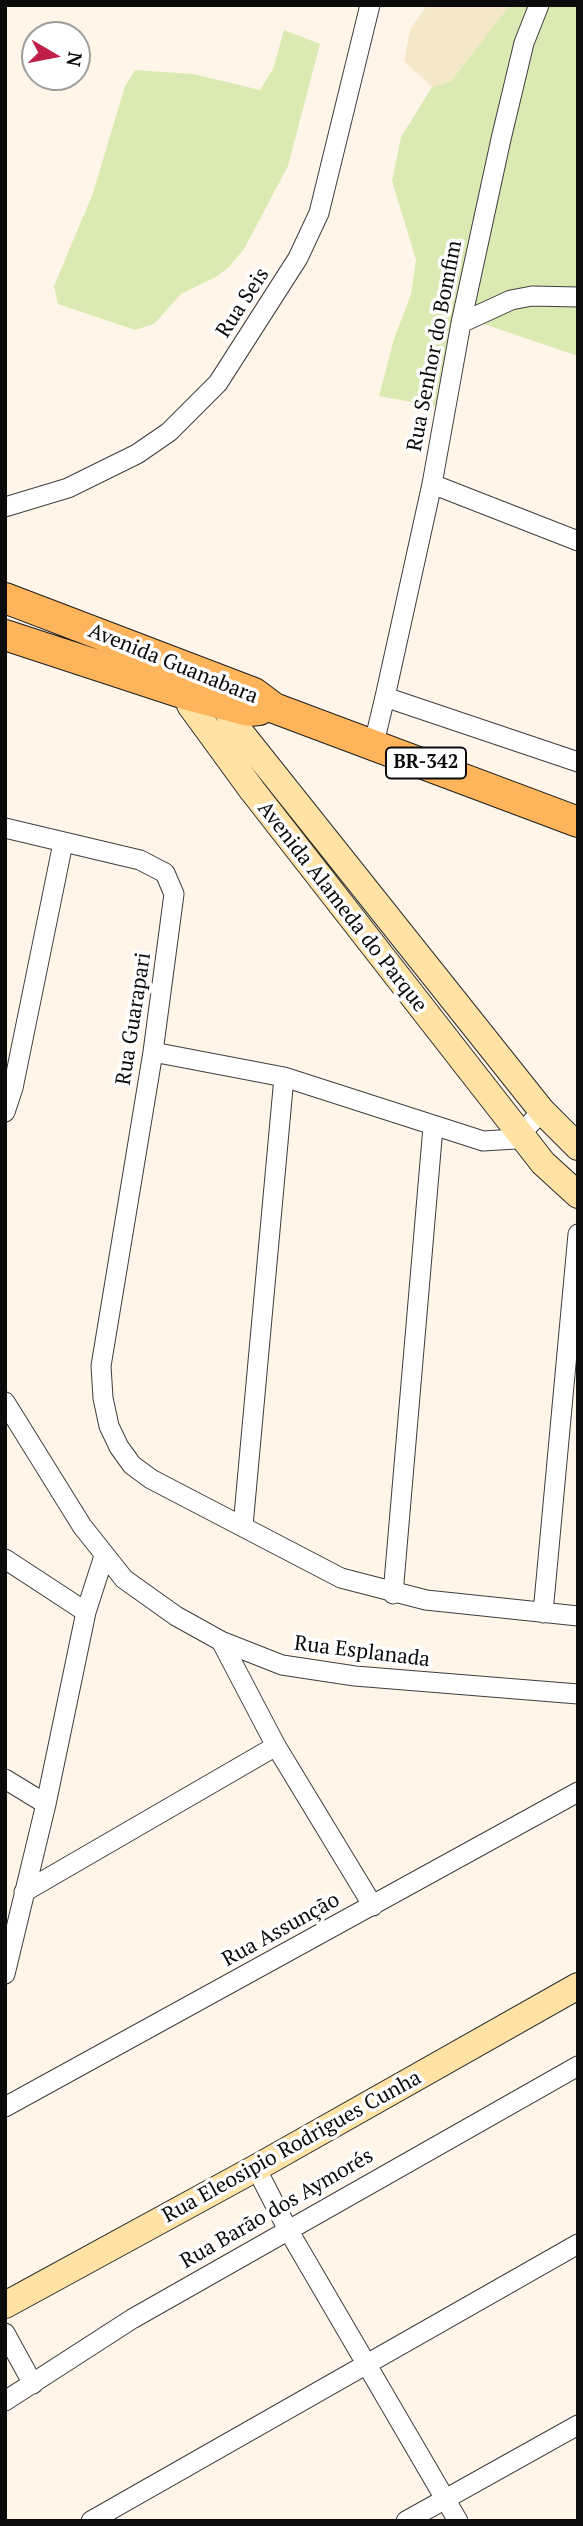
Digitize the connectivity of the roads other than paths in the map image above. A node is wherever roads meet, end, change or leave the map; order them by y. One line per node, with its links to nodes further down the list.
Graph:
1 (370, 5): 6 (street, Rua Seis)
2 (539, 5): 4 (street, Rua Senhor do Bomfim)
3 (578, 297): 4 (street)
4 (461, 323): 5 (street, Rua Senhor do Bomfim)
5 (432, 484): 7 (street); 12 (street, Rua Senhor do Bomfim)
6 (5, 507)
7 (578, 541)
8 (5, 598): 10 (main road, Avenida Guanabara / BR-342)
9 (5, 635): 10 (main road, Avenida Guanabara / BR-342)
10 (188, 681): 11 (main road, Avenida Guanabara / BR-342); 23 (street, Avenida Alameda do Parque)
11 (224, 693): 13 (main road, Avenida Guanabara / BR-342); 20 (street, Avenida Alameda do Parque)
12 (385, 697): 13 (street, Rua Senhor do Bomfim); 14 (street)
13 (374, 743): 15 (main road, BR-342)
14 (578, 761)
15 (578, 822)
16 (5, 828): 17 (street, Rua Guarapari)
17 (63, 842): 18 (street, Rua Guarapari); 21 (street)
18 (153, 1052): 19 (street); 28 (street, Rua Guarapari)
19 (284, 1077): 22 (street); 28 (street)
20 (542, 1111): 23 (street); 24 (street, Avenida Alameda do Parque)
21 (5, 1112)
22 (433, 1127): 23 (street); 31 (street)
23 (521, 1135): 25 (street, Avenida Alameda do Parque)
24 (578, 1147)
25 (578, 1195)
26 (578, 1234): 33 (street)
27 (5, 1402): 29 (street, Rua Esplanada)
28 (243, 1526): 31 (street, Rua Guarapari)
29 (104, 1556): 32 (street); 35 (street, Rua Esplanada)
30 (5, 1559): 32 (street)
31 (393, 1594): 33 (street, Rua Guarapari)
32 (86, 1612): 40 (street)
33 (543, 1613): 34 (street, Rua Guarapari)
34 (578, 1616)
35 (221, 1641): 36 (street, Rua Esplanada); 37 (street)
36 (578, 1694)
37 (276, 1746): 41 (street); 42 (street)
38 (5, 1779): 40 (street)
39 (578, 1791): 42 (street, Rua Assunção)
40 (46, 1804): 41 (street)
41 (24, 1892): 43 (street)
42 (373, 1906): 46 (street, Rua Assunção)
43 (5, 1974)
44 (578, 1986): 47 (street, Rua Eleosipio Rodrigues Cunha)
45 (578, 2066): 48 (street, Rua Barão dos Aymorés)
46 (5, 2107)
47 (256, 2168): 48 (street); 50 (street, Rua Eleosipio Rodrigues Cunha)
48 (287, 2228): 52 (street); 53 (street, Rua Barão dos Aymorés)
49 (578, 2244): 52 (street)
50 (5, 2305)
51 (5, 2333): 53 (street)
52 (366, 2364): 56 (street); 57 (street)
53 (33, 2384): 54 (street, Rua Barão dos Aymorés)
54 (5, 2401)
55 (578, 2425): 56 (street)
56 (445, 2499): 58 (street); 59 (street)
57 (91, 2521)
58 (406, 2521)
59 (458, 2521)

